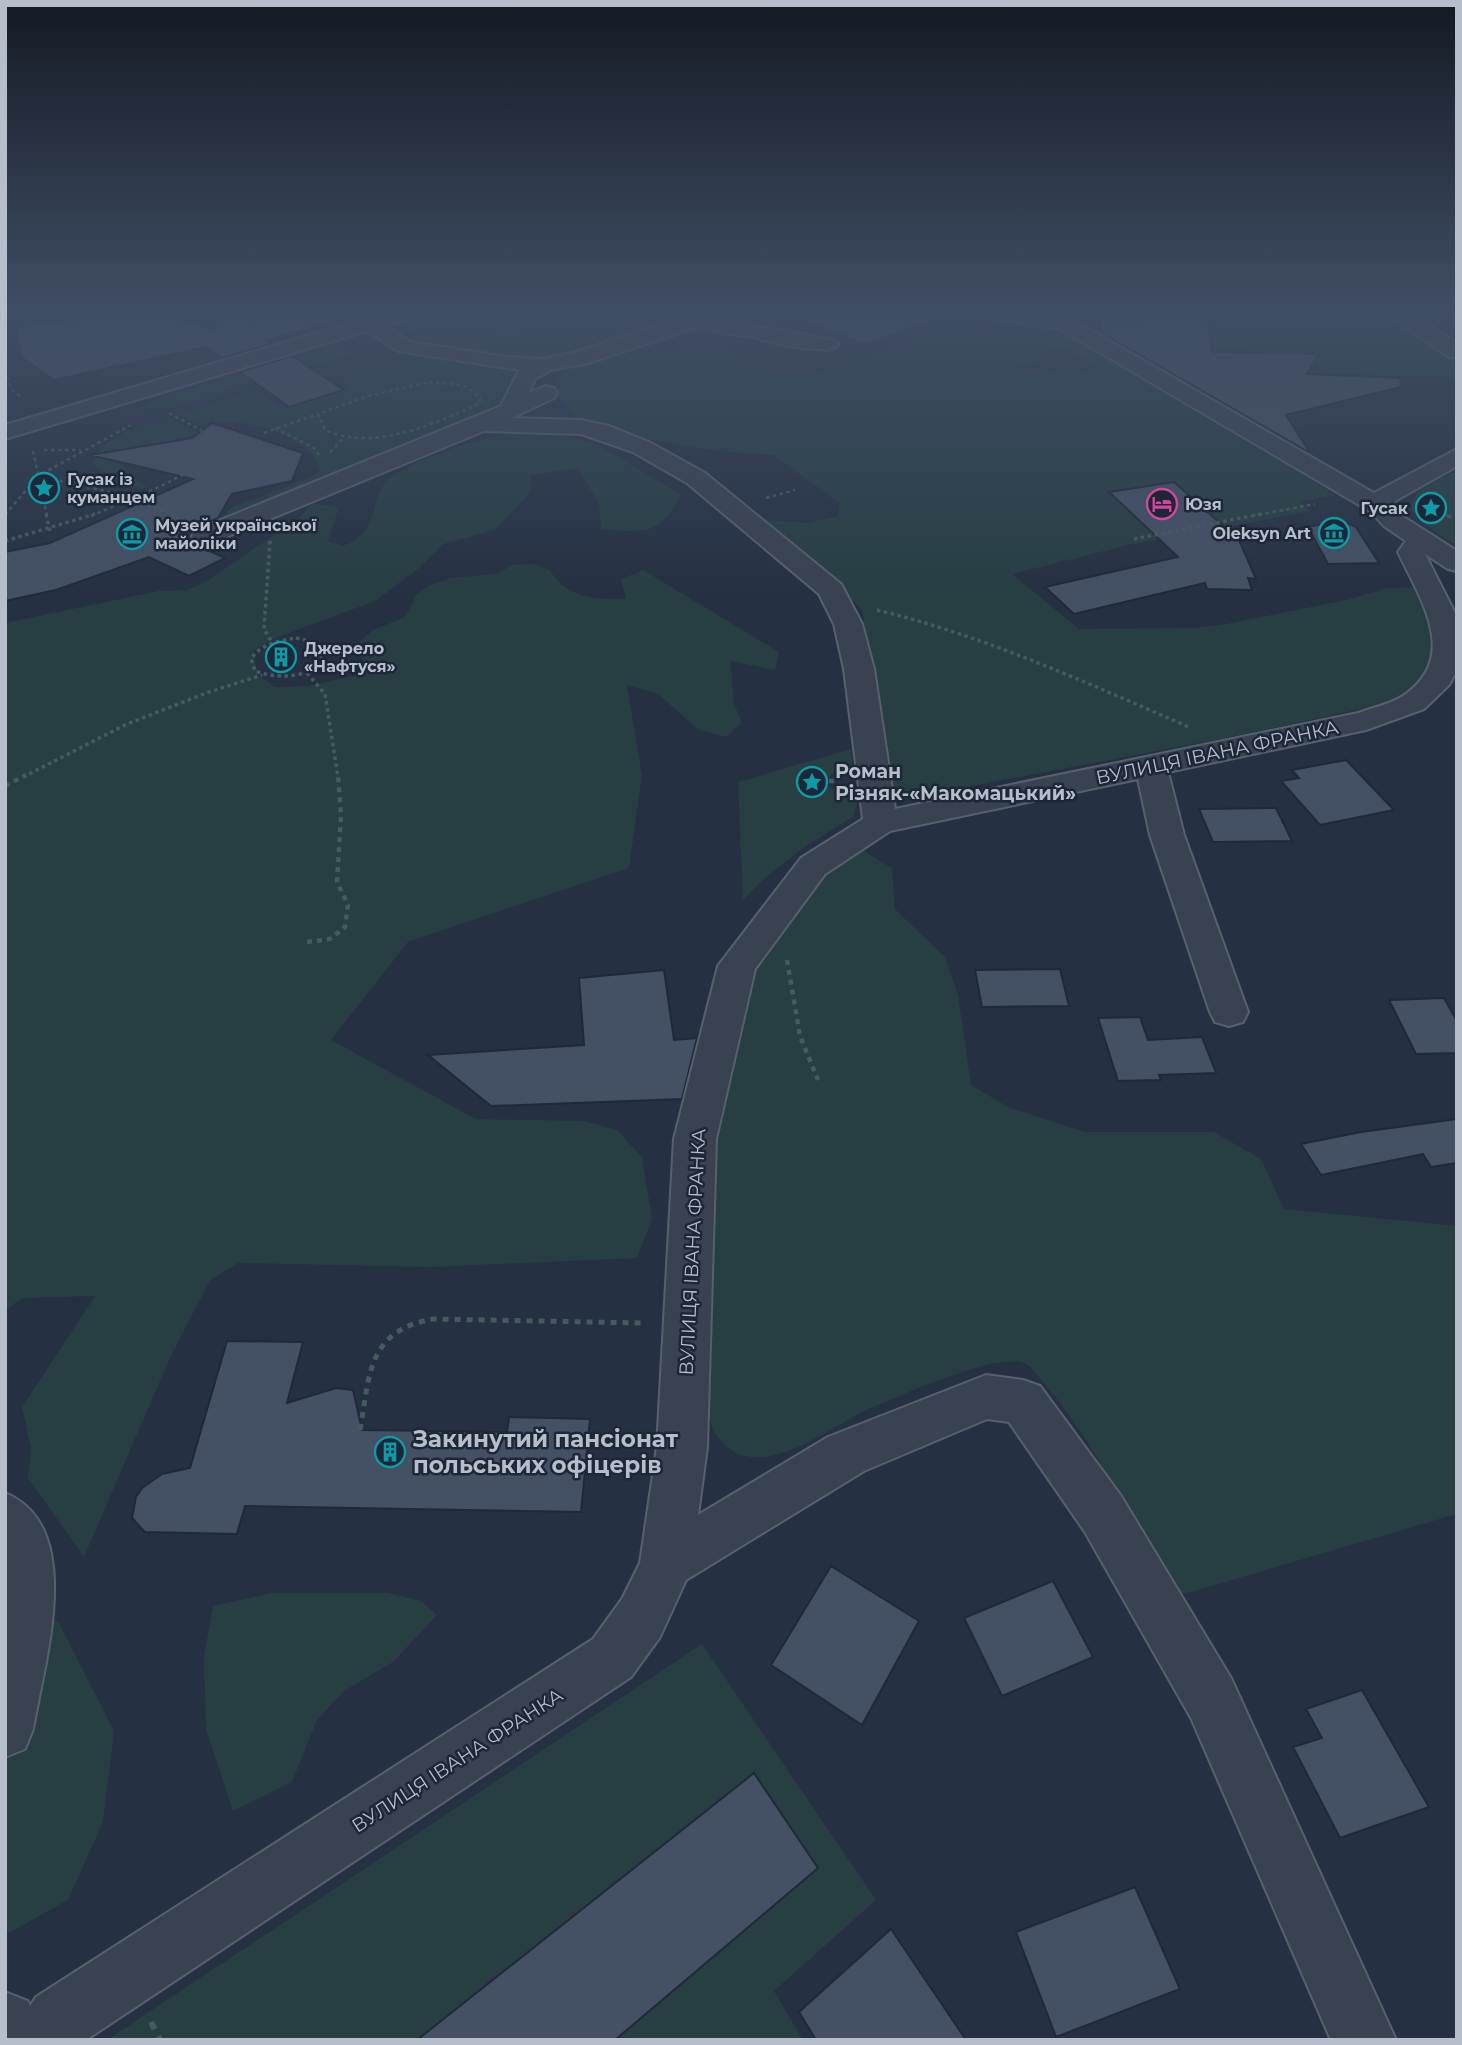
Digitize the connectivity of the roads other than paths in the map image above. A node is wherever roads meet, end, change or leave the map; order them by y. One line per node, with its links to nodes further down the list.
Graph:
1 (97, 404): 8 (street)
2 (518, 404): 6 (street)
3 (532, 404): 6 (street)
4 (556, 404): 7 (street)
5 (1199, 404): 11 (street)
6 (515, 418): 7 (street); 10 (street)
7 (582, 427): 13 (street)
8 (5, 432)
9 (1457, 456): 11 (street)
10 (205, 536)
11 (1413, 537): 12 (street, ВУЛИЦЯ ІВАНА ФРАНКА)
12 (1152, 766): 13 (street, ВУЛИЦЯ ІВАНА ФРАНКА); 14 (street)
13 (880, 823): 16 (street, ВУЛИЦЯ ІВАНА ФРАНКА)
14 (1229, 1012)
15 (5, 1518): 17 (street)
16 (666, 1563): 20 (street, ВУЛИЦЯ ІВАНА ФРАНКА); 21 (street)
17 (5, 1729)
18 (5, 2024): 19 (street)
19 (11, 2040)
20 (43, 2040)
21 (1364, 2040)

